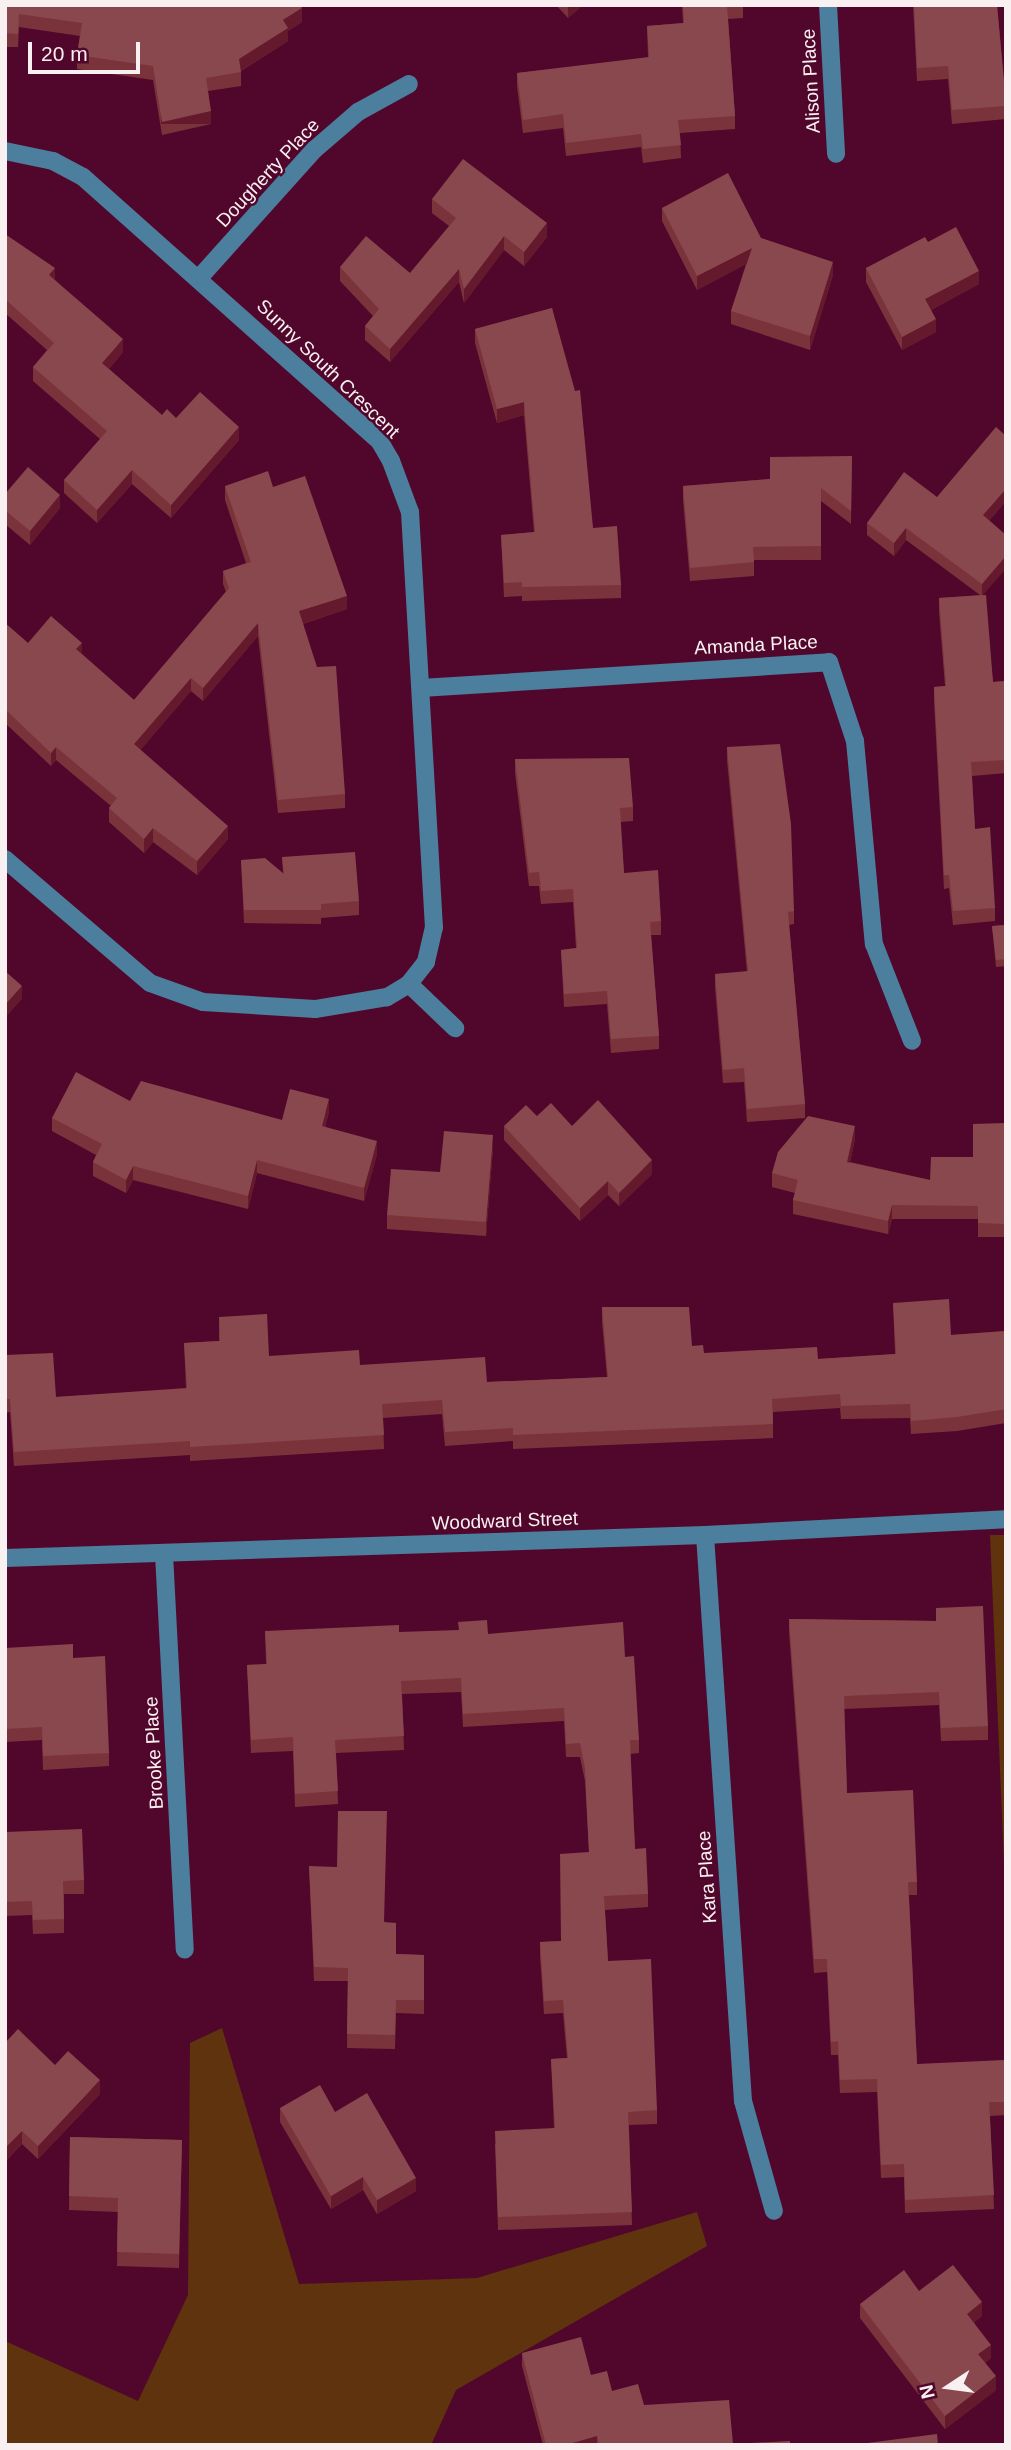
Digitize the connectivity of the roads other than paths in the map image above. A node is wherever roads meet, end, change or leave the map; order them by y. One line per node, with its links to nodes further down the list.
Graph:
1 (828, 5): 4 (street, Alison Place)
2 (409, 84): 5 (street, Dougherty Place)
3 (5, 151): 5 (street, Sunny South Crescent)
4 (836, 154)
5 (200, 277): 6 (street, Sunny South Crescent)
6 (421, 688): 8 (street, Sunny South Crescent); 10 (street, Amanda Place)
7 (5, 859): 8 (street)
8 (409, 984): 9 (street)
9 (455, 1028)
10 (912, 1041)
11 (1006, 1518): 12 (street, Woodward Street)
12 (705, 1535): 13 (street, Woodward Street); 16 (street, Kara Place)
13 (164, 1554): 14 (street, Woodward Street); 15 (street, Brooke Place)
14 (5, 1558)
15 (185, 1949)
16 (774, 2211)

